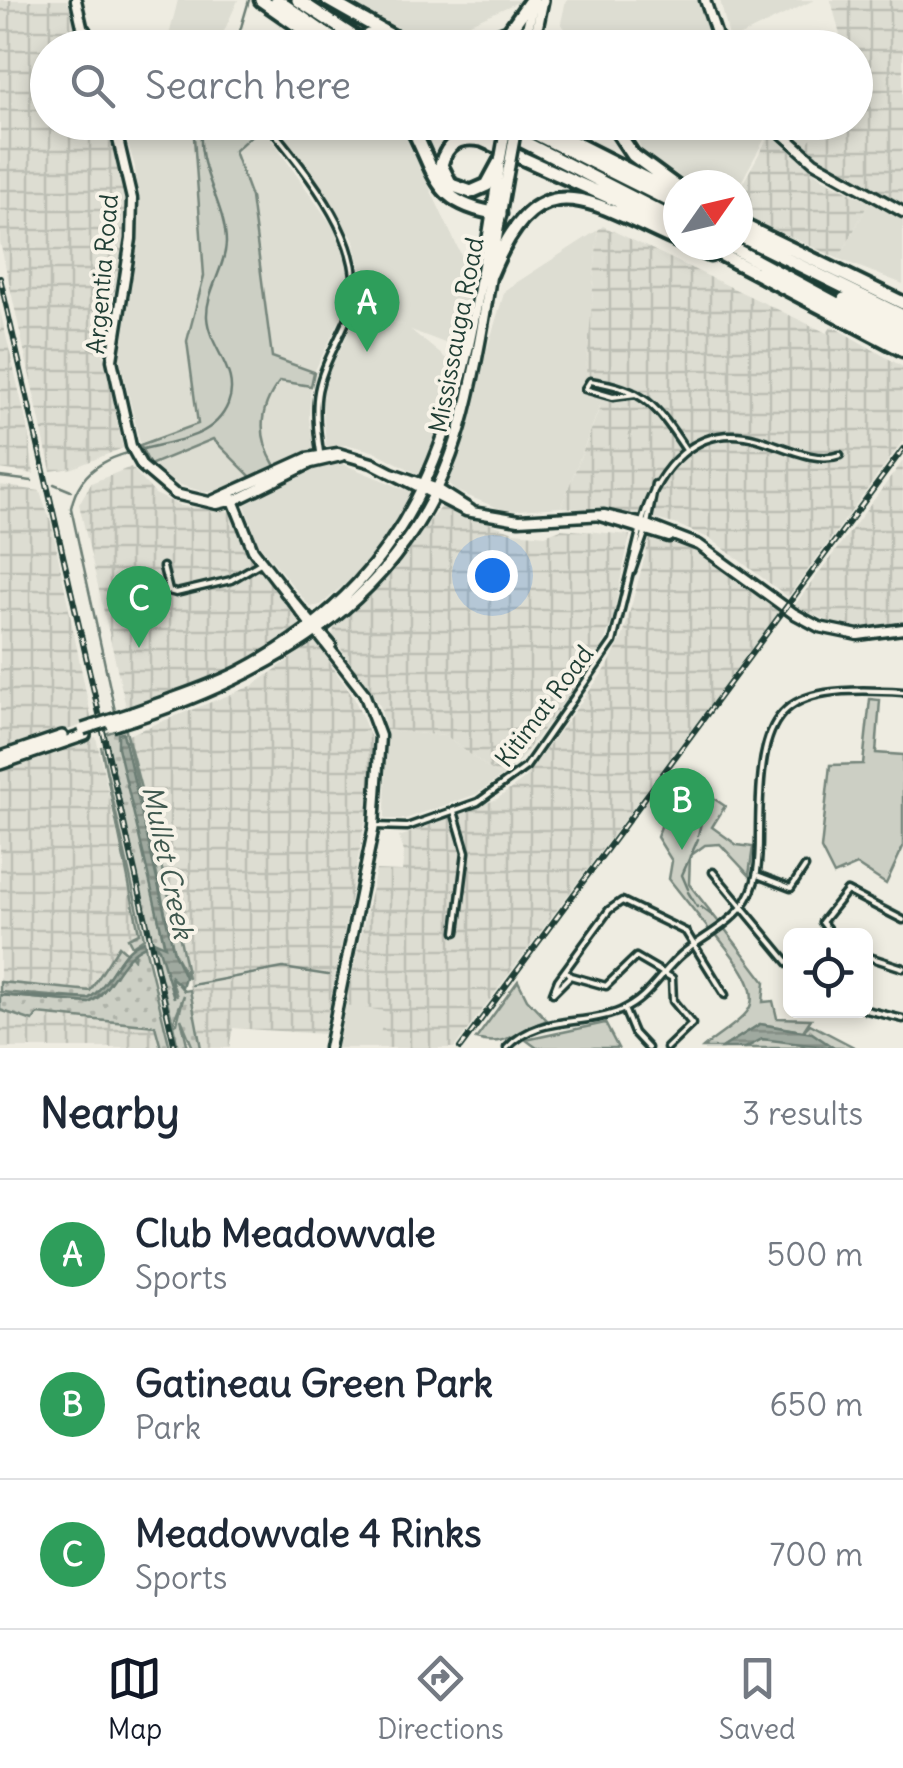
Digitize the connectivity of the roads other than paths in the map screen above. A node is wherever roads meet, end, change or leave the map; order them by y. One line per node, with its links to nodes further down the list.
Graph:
1 (76, 0): 10 (street)
2 (261, 0): 9 (highway)
3 (298, 0): 14 (highway)
4 (315, 0): 15 (highway)
5 (328, 0): 16 (highway)
6 (532, 0): 17 (highway); 18 (main road)
7 (544, 0): 19 (main road)
8 (705, 0): 20 (street)
9 (278, 6): 11 (highway); 12 (highway); 13 (highway)
10 (84, 30)
11 (303, 30)
12 (308, 30)
13 (317, 30)
14 (354, 30)
15 (360, 30)
16 (382, 30)
17 (510, 30)
18 (529, 30)
19 (533, 30)
20 (716, 30)
21 (118, 140): 62 (street, Argentia Road)
22 (279, 140): 59 (street)
23 (418, 140): 39 (highway)
24 (457, 140): 33 (highway)
25 (482, 140): 37 (highway)
26 (499, 140): 37 (highway)
27 (509, 140): 33 (main road, Mississauga Road, bridge)
28 (520, 140): 40 (highway)
29 (548, 140): 36 (highway)
30 (570, 140): 35 (highway)
31 (623, 140): 34 (highway)
32 (789, 140): 38 (street)
33 (505, 164): 39 (main road, Mississauga Road)
34 (663, 179)
35 (663, 185)
36 (663, 198)
37 (622, 203): 41 (highway)
38 (903, 212)
39 (496, 213): 49 (main road, Mississauga Road); 60 (main road, Mississauga Road)
40 (663, 213)
41 (663, 224)
42 (753, 230): 50 (highway)
43 (663, 234): 49 (highway)
44 (753, 242): 51 (highway)
45 (753, 257): 53 (highway)
46 (753, 259): 54 (highway)
47 (719, 260): 52 (highway)
48 (732, 260): 52 (highway)
49 (490, 274): 61 (main road, Mississauga Road)
50 (903, 303)
51 (903, 316)
52 (851, 321): 55 (highway)
53 (903, 328)
54 (903, 339)
55 (903, 350)
56 (636, 394): 56 (street); 57 (street)
57 (686, 450): 58 (street); 63 (street, Kitimat Road)
58 (840, 455)
59 (321, 457): 60 (street); 62 (street, Argentia Road)
60 (418, 485): 61 (street); 69 (main road, Mississauga Road)
61 (441, 492): 63 (street); 68 (main road, Mississauga Road)
62 (235, 497): 64 (street)
63 (643, 527): 70 (street); 76 (street, Kitimat Road)
64 (262, 562): 65 (street); 66 (street)
65 (163, 568)
66 (286, 592): 67 (street); 69 (street)
67 (294, 608): 69 (street); 71 (street)
68 (334, 618): 69 (main road, Mississauga Road); 72 (street)
69 (314, 629): 71 (main road); 72 (street); 74 (main road)
70 (903, 630)
71 (298, 636): 74 (main road)
72 (331, 648): 77 (street)
73 (903, 692): 80 (street)
74 (133, 716): 75 (main road, bridge)
75 (0, 761)
76 (454, 811): 77 (street, Kitimat Road); 84 (street)
77 (374, 826): 94 (street)
78 (805, 867): 80 (street)
79 (714, 872): 81 (street)
80 (757, 875): 81 (street)
81 (744, 905): 85 (street); 86 (street)
82 (903, 920): 83 (street)
83 (827, 928)
84 (456, 932)
85 (695, 945): 89 (street); 89 (street); 90 (street)
86 (783, 956)
87 (873, 958): 88 (street)
88 (903, 968)
89 (666, 972): 91 (street); 97 (street)
90 (726, 995)
91 (624, 1009): 95 (street); 96 (street)
92 (873, 1012): 93 (street)
93 (903, 1019)
94 (329, 1048)
95 (506, 1048)
96 (648, 1048)
97 (667, 1048)

